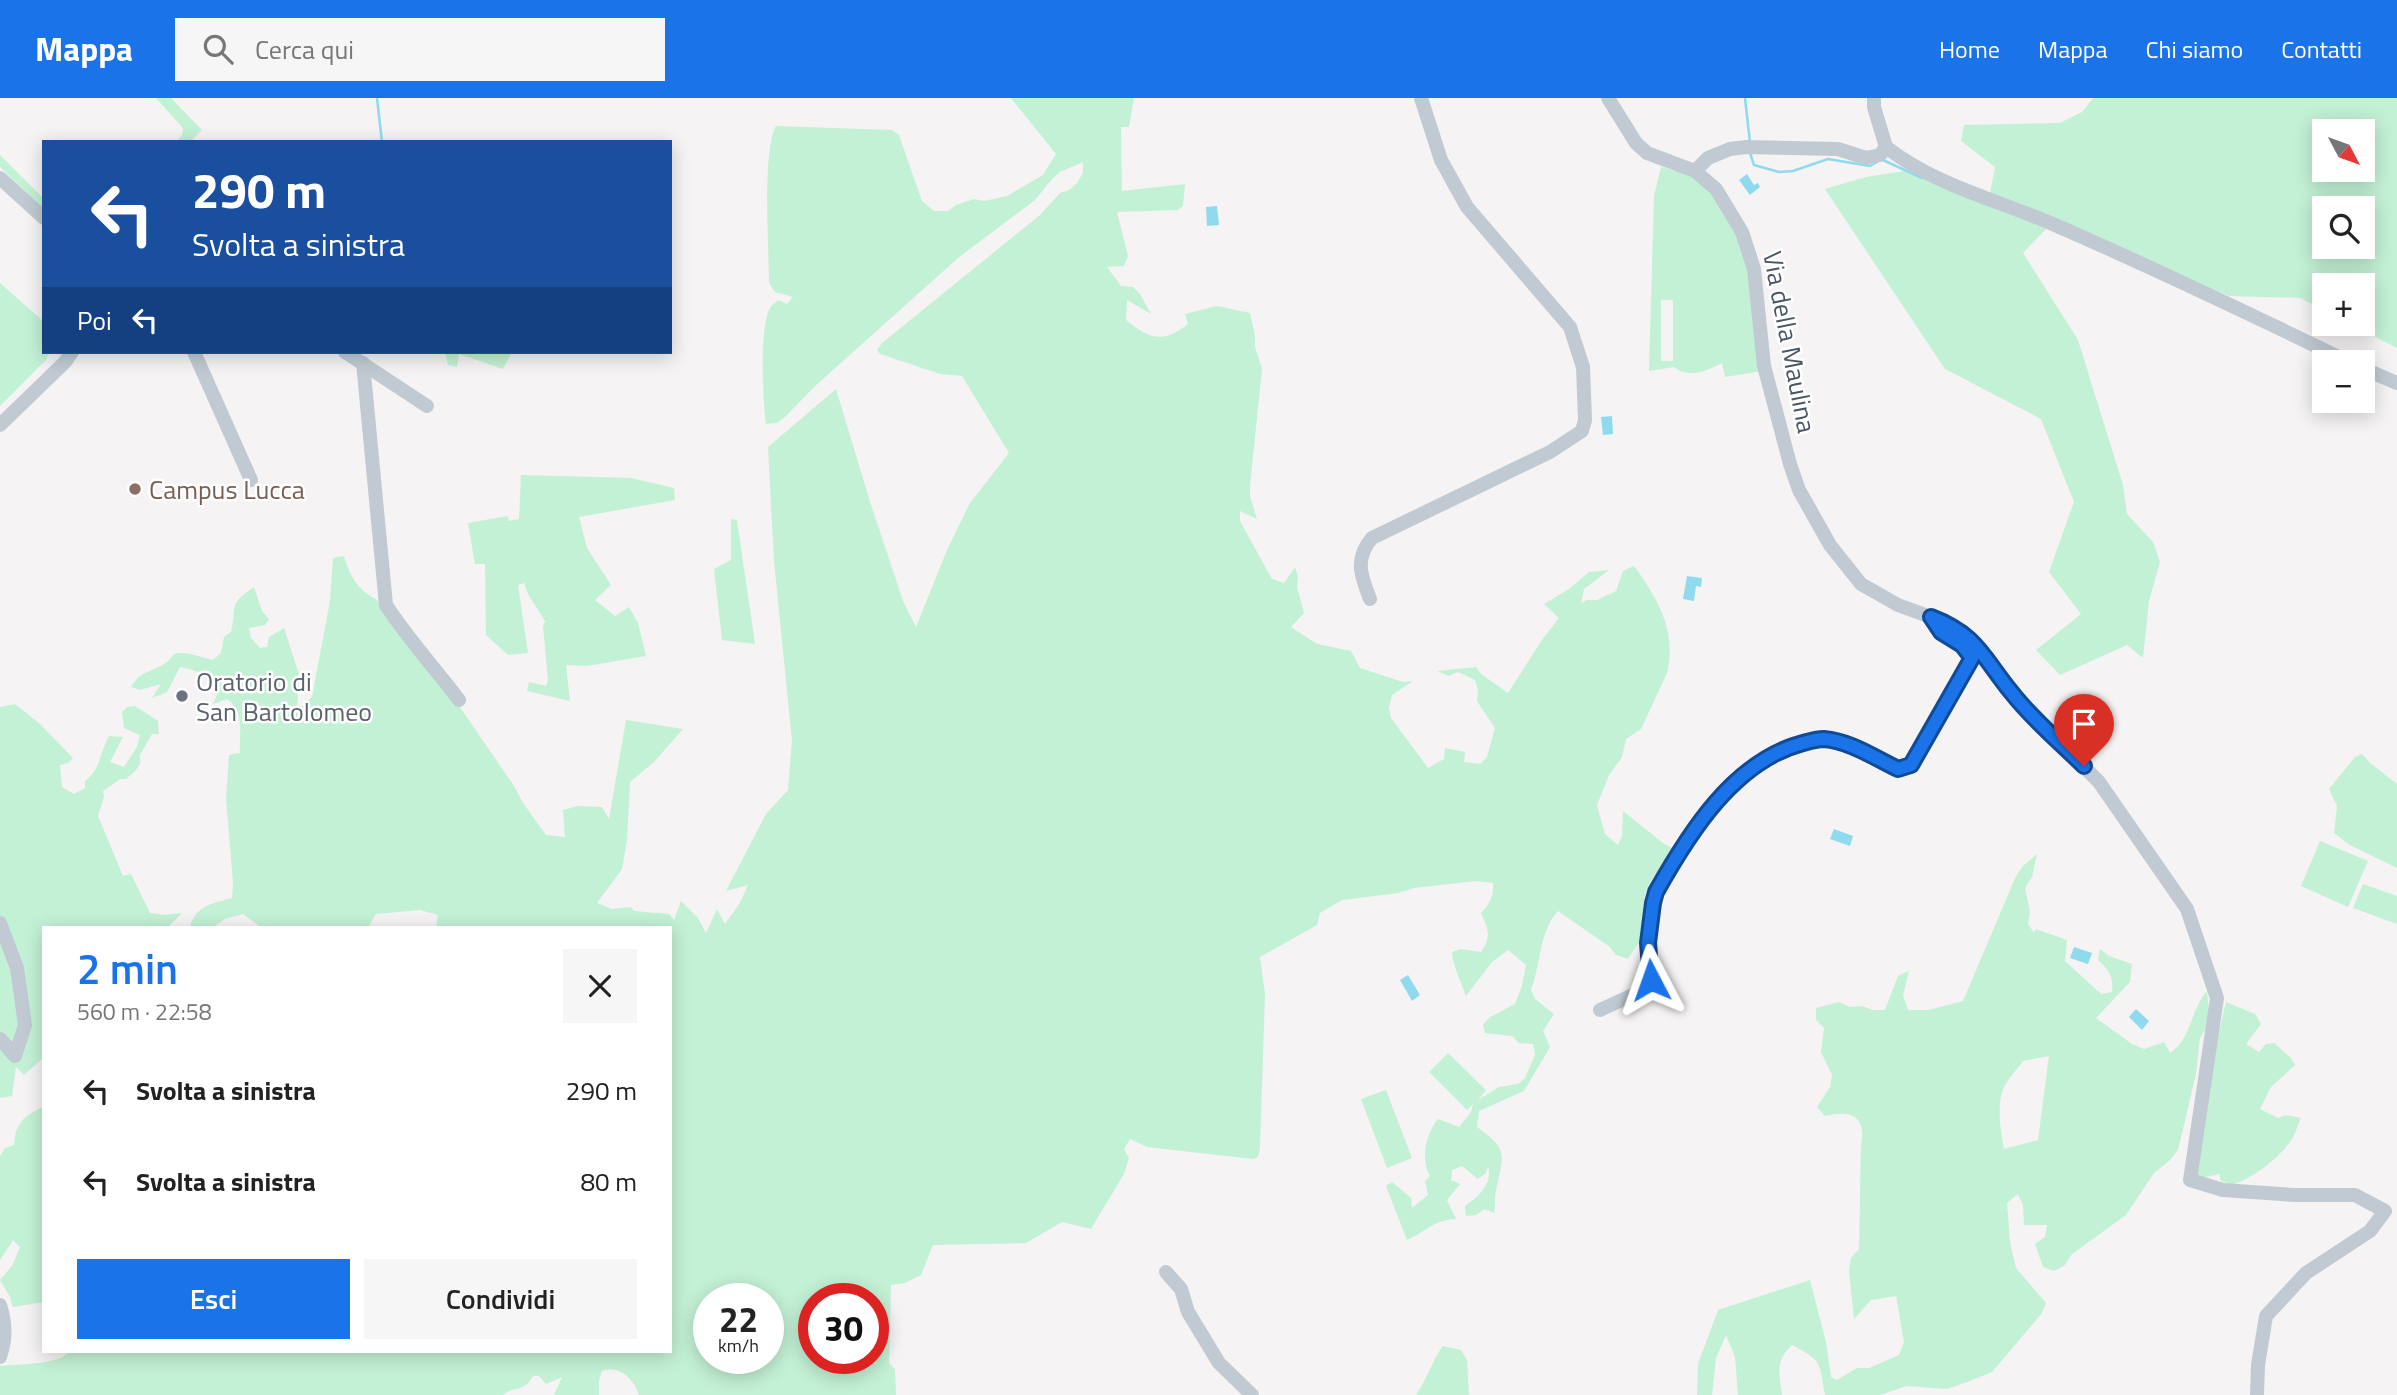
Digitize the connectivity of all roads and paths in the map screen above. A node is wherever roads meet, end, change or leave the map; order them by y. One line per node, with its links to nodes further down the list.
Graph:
1 (1421, 98): 18 (street)
2 (1608, 98): 5 (street, Via della Maulina)
3 (1874, 98): 4 (street)
4 (1886, 147): 5 (street); 8 (street)
5 (1695, 171): 19 (street, Via della Maulina)
6 (0, 178): 7 (street)
7 (42, 216)
8 (2324, 350)
9 (71, 354): 16 (street)
10 (195, 354): 17 (street)
11 (348, 354): 12 (street)
12 (363, 363): 15 (street); 20 (street)
13 (2375, 374): 14 (street)
14 (2397, 383)
15 (427, 406)
16 (0, 425)
17 (251, 480)
18 (1370, 599)
19 (1931, 617): 22 (street); 28 (street, Via della Maulina)
20 (459, 700)
21 (0, 923): 23 (street)
22 (1600, 1010)
23 (0, 1039)
24 (1166, 1272): 27 (street)
25 (0, 1305): 26 (street)
26 (0, 1357)
27 (1252, 1395)
28 (2257, 1395)

